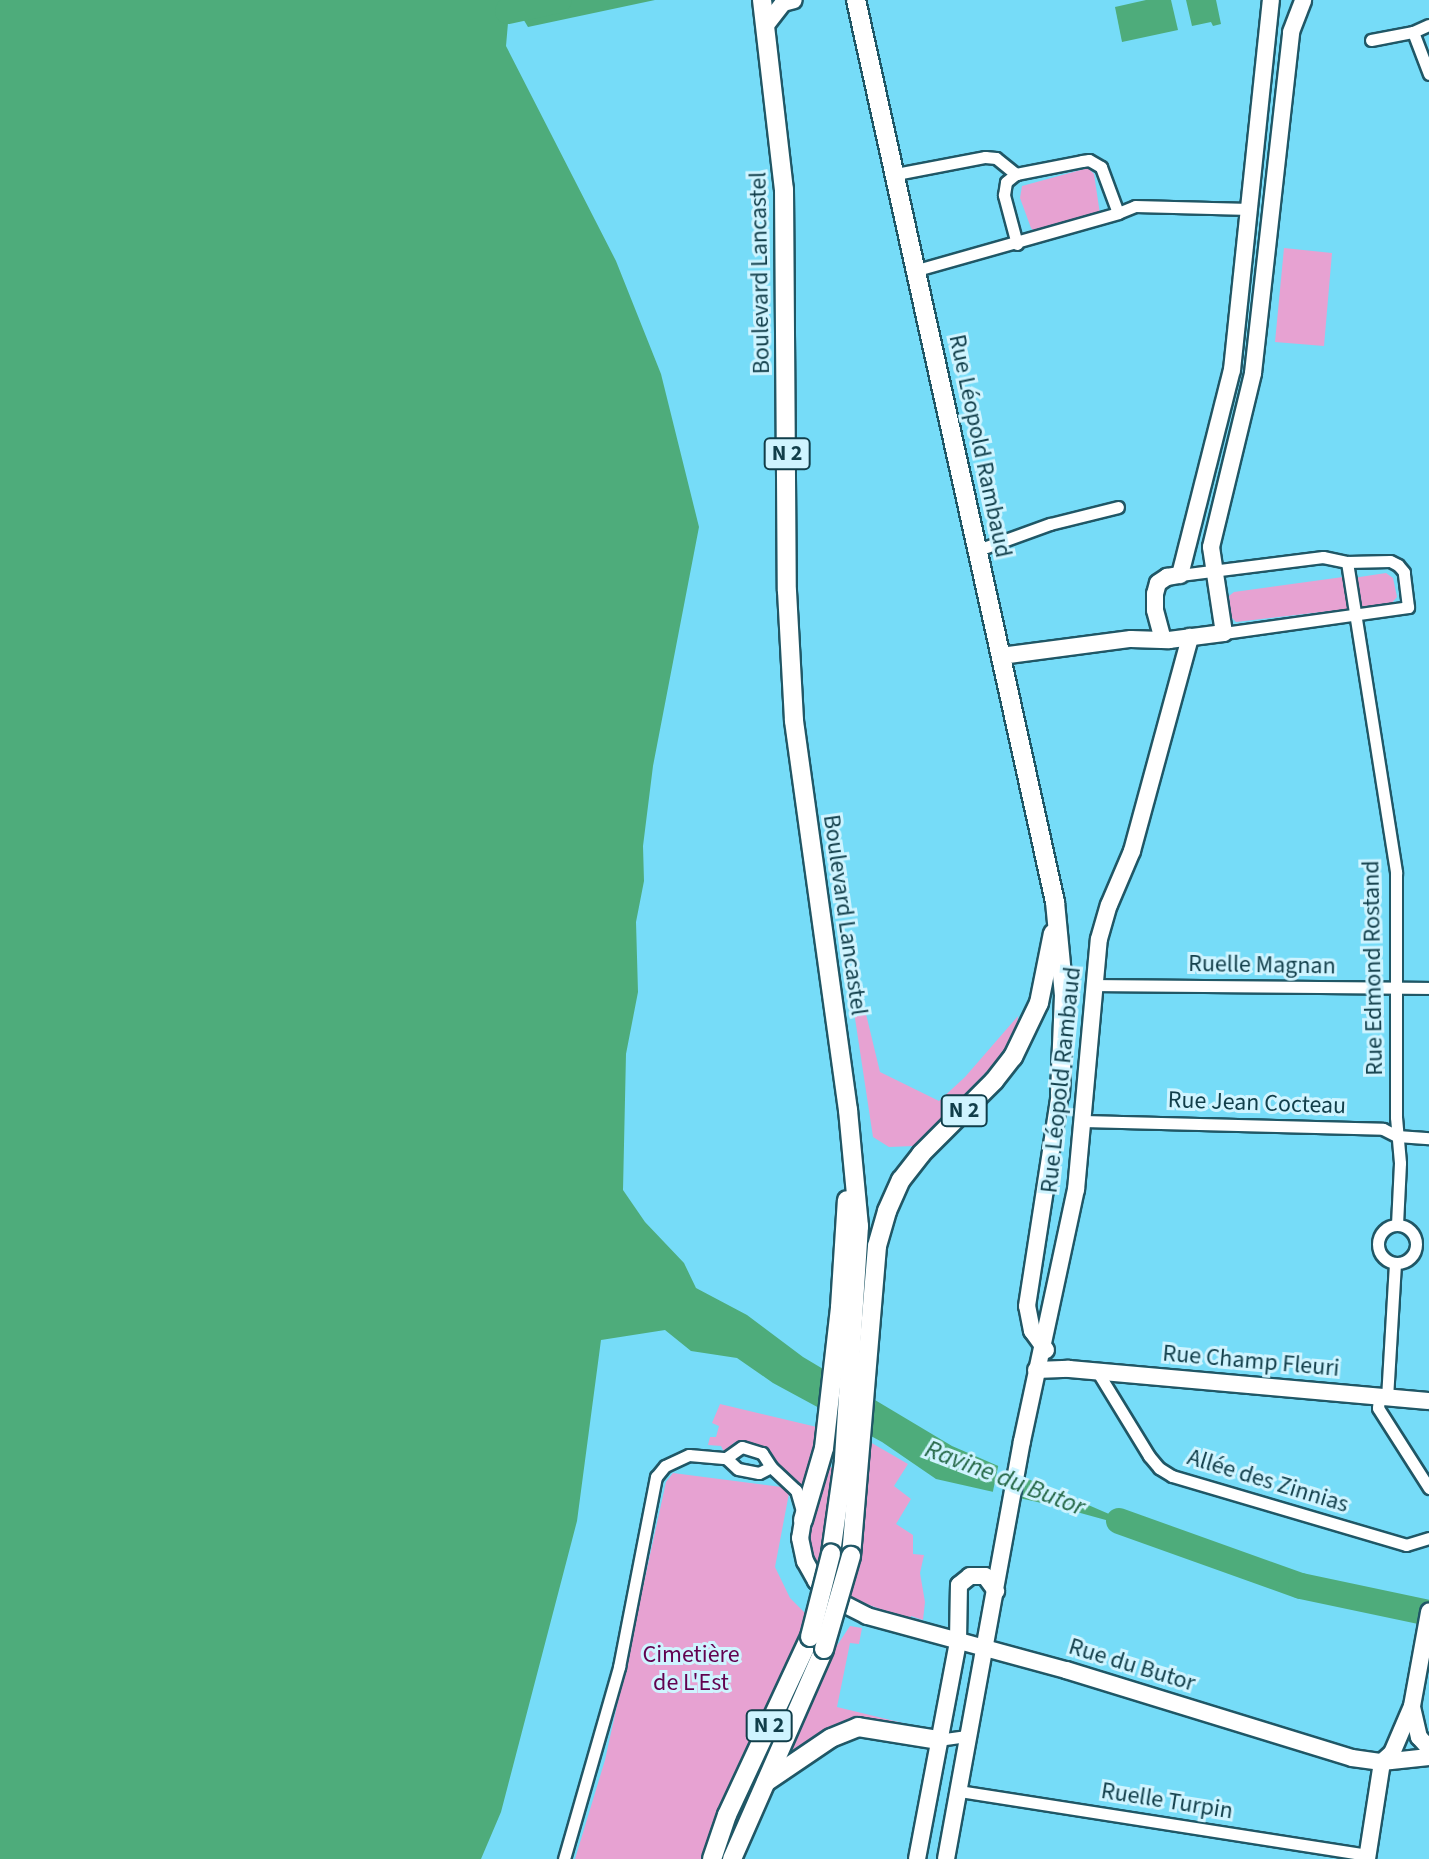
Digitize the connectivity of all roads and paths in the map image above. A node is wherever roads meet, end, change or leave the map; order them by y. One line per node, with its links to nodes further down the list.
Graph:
1 (762, 0): 7 (main road, Boulevard Lancastel / N 2)
2 (794, 0): 7 (street)
3 (872, 0): 6 (main road)
4 (1271, 0): 14 (street)
5 (1303, 0): 21 (street)
6 (858, 8): 12 (main road, Rue Léopold Rambaud / N 2)
7 (766, 25): 40 (main road, Boulevard Lancastel / N 2)
8 (1429, 25): 9 (street)
9 (1413, 32): 10 (street); 11 (street)
10 (1371, 40)
11 (1429, 74)
12 (896, 174): 13 (street); 17 (main road, Rue Léopold Rambaud / N 2)
13 (1016, 174): 15 (street); 16 (street)
14 (1250, 209): 15 (street); 22 (street)
15 (1118, 213): 16 (street)
16 (1017, 244): 17 (street)
17 (917, 270): 19 (main road, Rue Léopold Rambaud / N 2)
18 (1118, 507): 19 (street)
19 (978, 550): 29 (main road, Rue Léopold Rambaud / N 2)
20 (1347, 562): 21 (street); 24 (street, Rue Edmond Rostand); 24 (street)
21 (1213, 570): 22 (street); 25 (street)
22 (1180, 575): 23 (street)
23 (1155, 610): 27 (street); 28 (street)
24 (1354, 617): 25 (street); 32 (street, Rue Edmond Rostand)
25 (1224, 633): 26 (street)
26 (1190, 637): 28 (street); 31 (street, Rue Léopold Rambaud)
27 (1131, 639): 28 (street); 29 (street)
28 (1163, 640)
29 (1001, 656): 30 (main road, Rue Léopold Rambaud / N 2)
30 (1055, 902): 34 (main road); 40 (main road, N 2)
31 (1094, 985): 32 (street, Ruelle Magnan); 35 (street, Rue Léopold Rambaud)
32 (1399, 988): 33 (street, Ruelle Magnan); 36 (street, Rue Edmond Rostand)
33 (1429, 988)
34 (1060, 1094): 41 (street, Rue Léopold Rambaud)
35 (1083, 1121): 36 (street, Rue Jean Cocteau); 41 (street, Rue Léopold Rambaud)
36 (1397, 1136): 37 (street, Rue Jean Cocteau); 38 (street, Rue Edmond Rostand)
37 (1429, 1138)
38 (1397, 1224): 39 (street); 39 (street)
39 (1395, 1264): 45 (street)
40 (856, 1311): 50 (main road); 55 (main road, N 2, bridge); 55 (main road, N 2, bridge)
41 (1042, 1346): 42 (street); 43 (street, Rue Léopold Rambaud)
42 (1069, 1369): 43 (street, Rue Champ Fleuri); 44 (street, Rue Champ Fleuri)
43 (1036, 1370): 52 (street, Rue Léopold Rambaud)
44 (1097, 1371): 45 (street, Rue Champ Fleuri); 51 (street, Allée des Zinnias)
45 (1383, 1398): 46 (street, Rue Champ Fleuri); 49 (street)
46 (1429, 1401)
47 (726, 1458): 48 (street); 48 (street); 66 (street)
48 (771, 1467): 50 (street)
49 (1429, 1488)
50 (803, 1520): 54 (street, Rue du Butor)
51 (1429, 1538)
52 (996, 1591): 54 (street); 56 (street, Rue Léopold Rambaud)
53 (1429, 1612): 57 (street)
54 (958, 1641): 56 (street, Rue du Butor); 59 (street)
55 (817, 1643): 63 (main road, N 2); 67 (main road, N 2)
56 (983, 1648): 58 (street, Rue Léopold Rambaud); 62 (street, Rue du Butor)
57 (1412, 1706): 60 (street); 62 (street)
58 (967, 1736): 59 (street); 64 (street, Rue Léopold Rambaud)
59 (938, 1740): 63 (main road); 69 (street)
60 (1429, 1748)
61 (1429, 1757): 62 (street, Rue du Butor)
62 (1382, 1762): 65 (street)
63 (764, 1784): 68 (main road, N 2)
64 (959, 1791): 65 (street, Ruelle Turpin); 70 (street, Rue Léopold Rambaud)
65 (1367, 1857)
66 (564, 1859)
67 (712, 1859)
68 (732, 1859)
69 (917, 1859)
70 (946, 1859)

